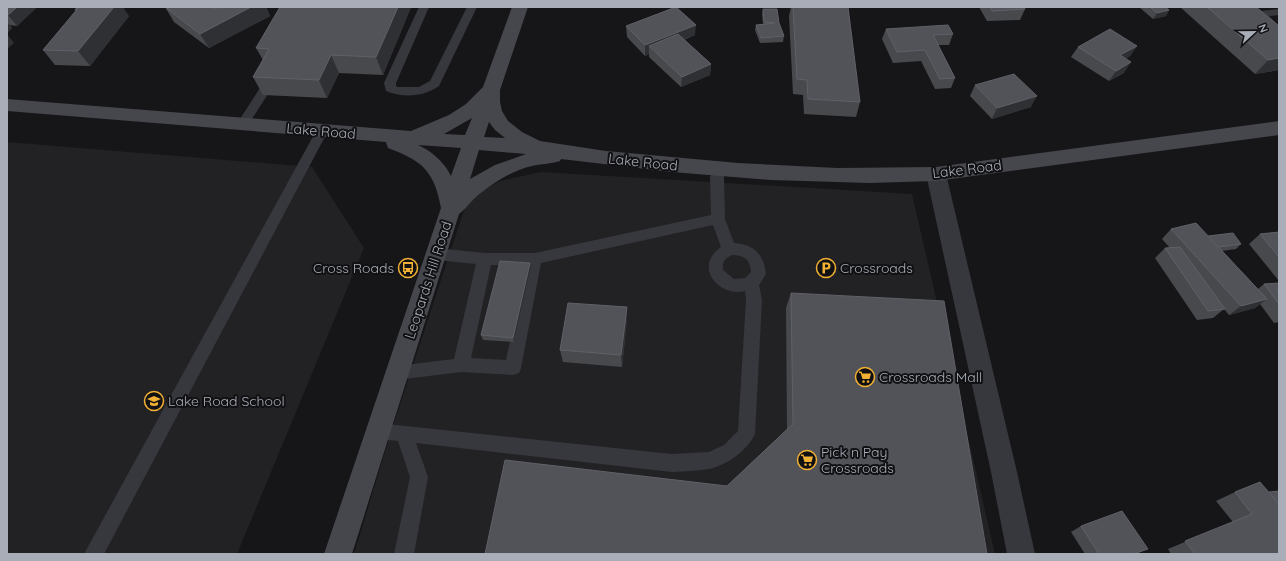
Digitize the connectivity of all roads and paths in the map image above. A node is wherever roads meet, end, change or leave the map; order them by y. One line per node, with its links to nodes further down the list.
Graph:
1 (424, 7): 2 (lane)
2 (472, 7)
3 (520, 7): 7 (main road, Leopards Hill Road)
4 (1279, 12): 5 (lane)
5 (1279, 32)
6 (280, 66): 9 (lane)
7 (491, 88): 13 (main road); 14 (main road, Leopards Hill Road); 15 (main road)
8 (7, 106): 9 (main road, Lake Road)
9 (242, 125): 11 (main road, Lake Road)
10 (1279, 128): 18 (main road, Lake Road)
11 (322, 131): 12 (main road, Lake Road); 30 (lane)
12 (377, 136): 13 (main road, Lake Road); 19 (main road)
13 (410, 138): 14 (main road, Lake Road)
14 (472, 144): 15 (main road, Lake Road); 19 (main road, Leopards Hill Road)
15 (540, 148): 16 (main road, Lake Road)
16 (578, 156): 17 (main road, Lake Road); 19 (main road)
17 (720, 169): 18 (main road, Lake Road); 20 (lane)
18 (936, 174): 33 (street)
19 (451, 210): 22 (main road, Leopards Hill Road)
20 (718, 219): 21 (lane); 24 (lane)
21 (729, 249): 25 (lane); 25 (lane)
22 (436, 254): 23 (lane); 27 (main road, Leopards Hill Road)
23 (485, 259): 24 (lane); 26 (lane)
24 (535, 260): 26 (lane)
25 (751, 282): 29 (lane)
26 (461, 365): 27 (lane)
27 (397, 373): 28 (main road, Leopards Hill Road)
28 (377, 431): 29 (lane); 31 (main road, Leopards Hill Road)
29 (404, 434): 32 (lane)
30 (94, 554)
31 (338, 554)
32 (404, 554)
33 (1021, 554)

